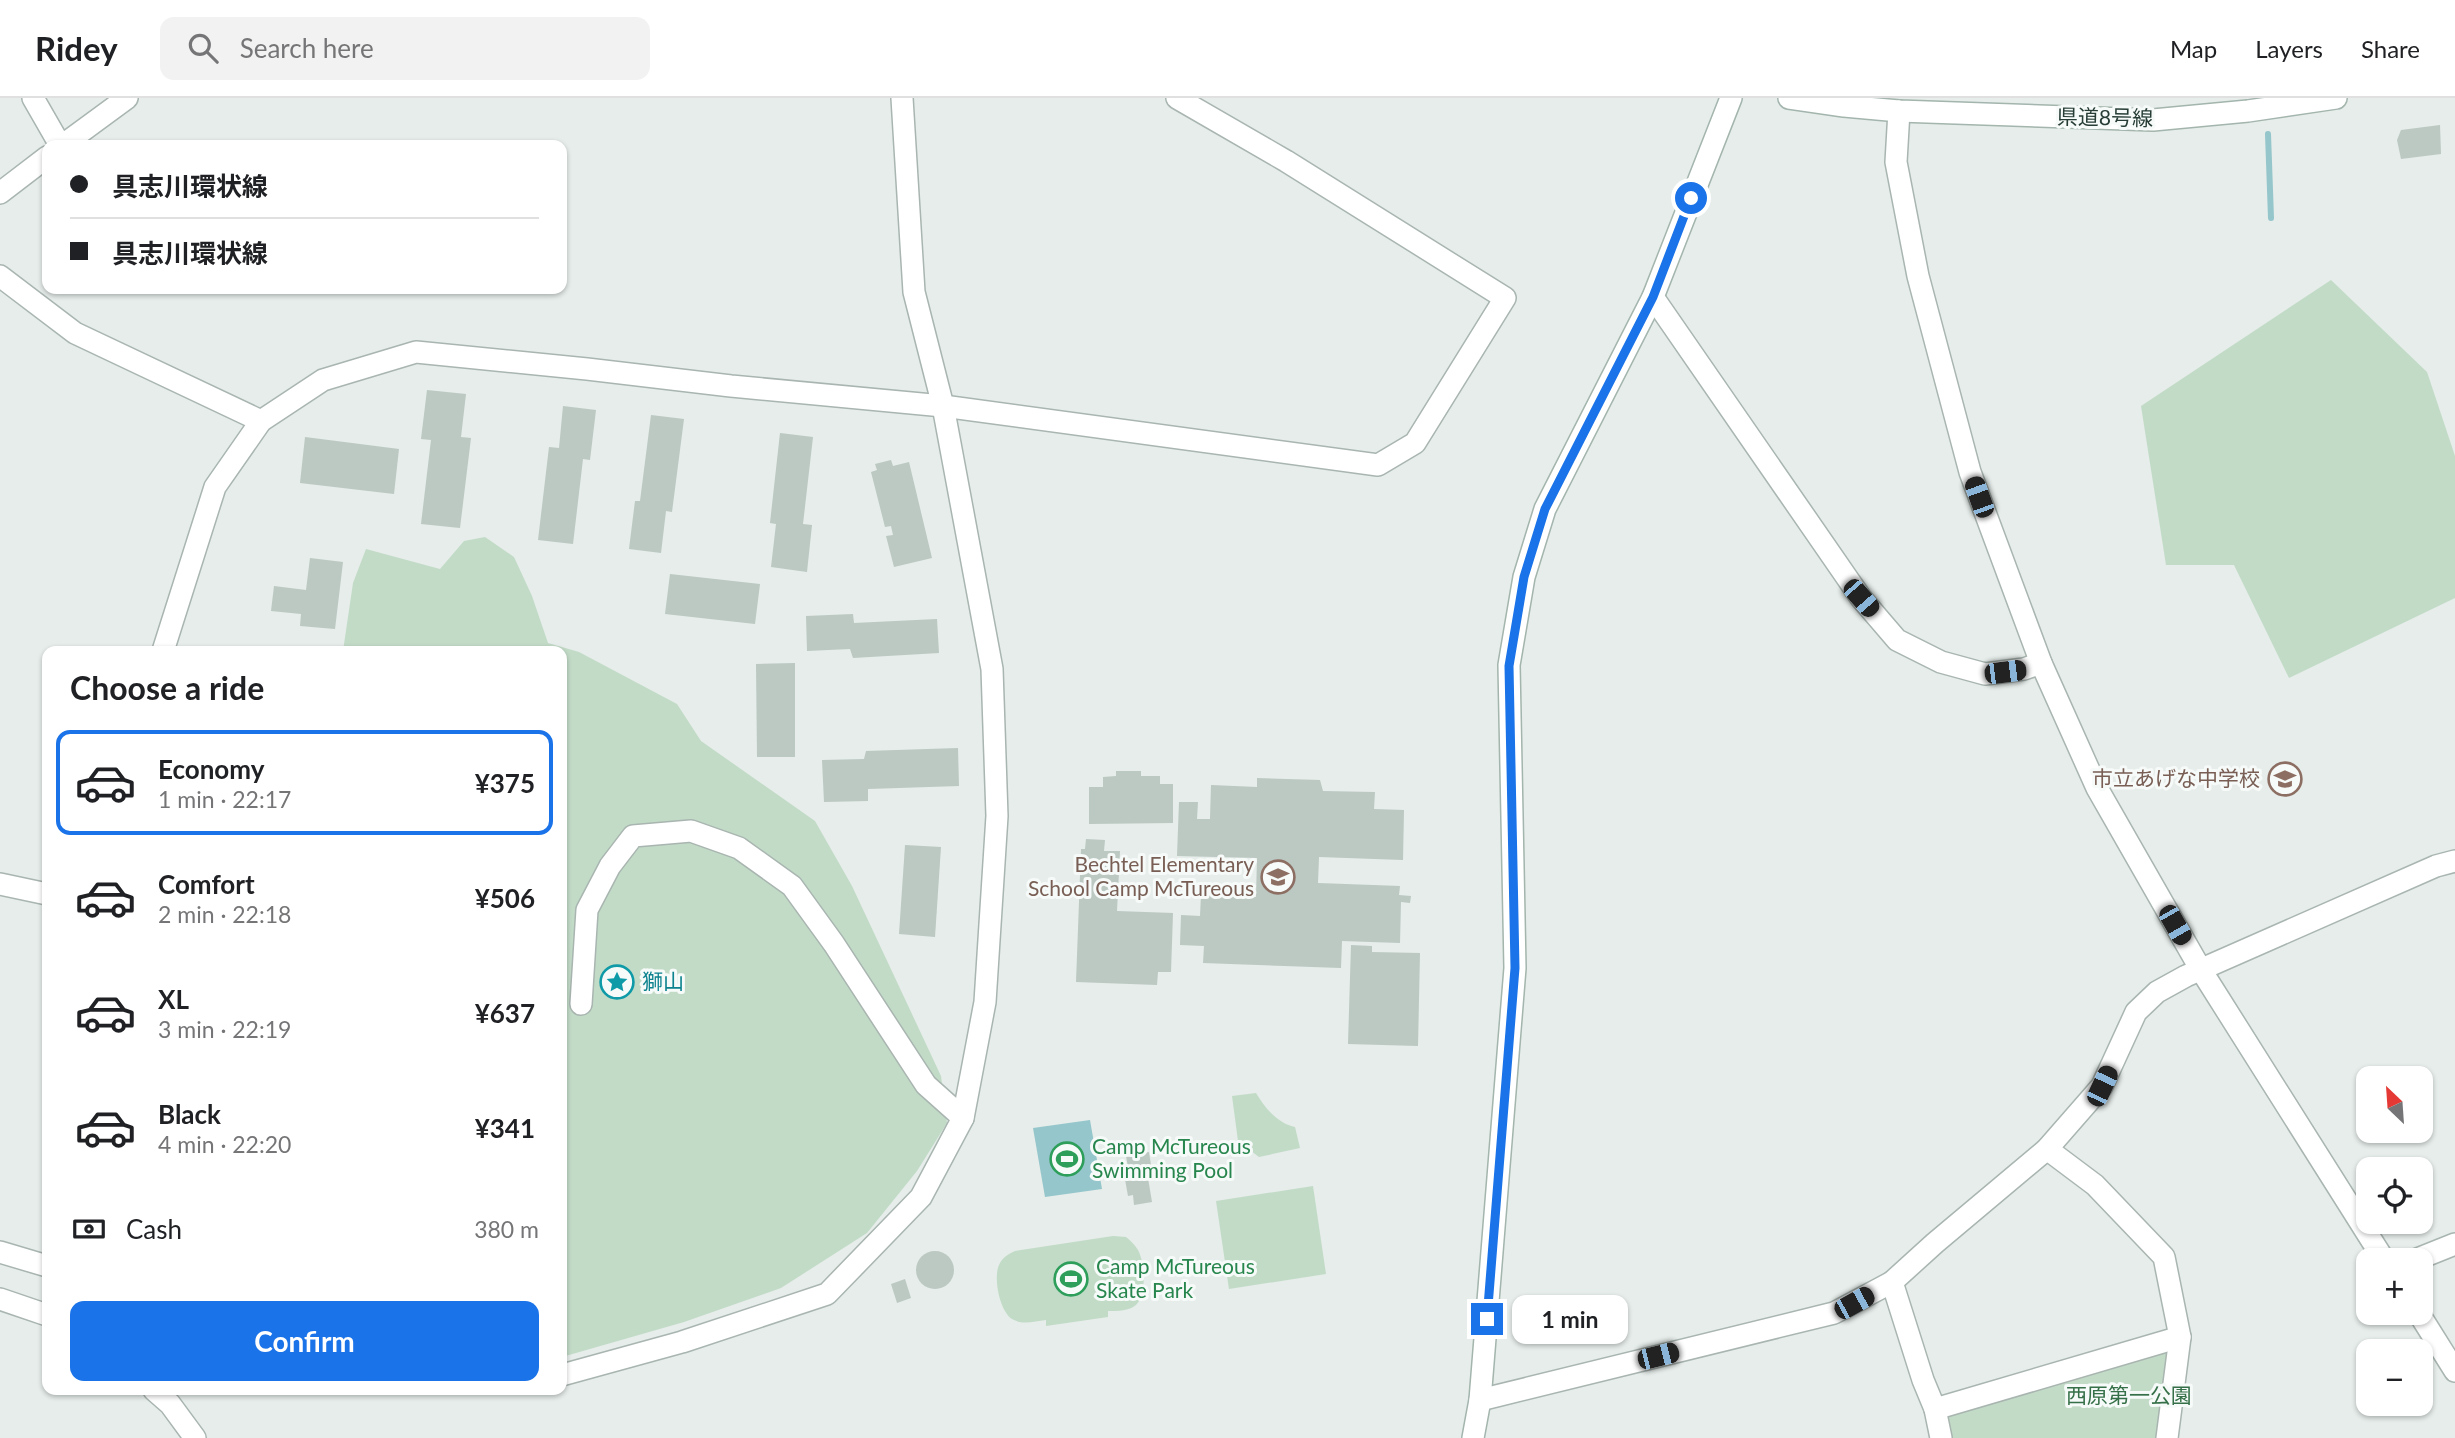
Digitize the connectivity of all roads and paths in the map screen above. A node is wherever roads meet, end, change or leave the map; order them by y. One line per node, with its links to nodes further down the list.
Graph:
1 (33, 98): 9 (street)
2 (127, 98): 10 (street)
3 (902, 98): 15 (street)
4 (1177, 98): 15 (street)
5 (1731, 98): 14 (street)
6 (1789, 98): 8 (street, 県道8号線)
7 (2336, 98): 8 (street, 県道8号線)
8 (1899, 111): 18 (street)
9 (59, 140)
10 (69, 140)
11 (42, 161): 12 (street)
12 (0, 192)
13 (0, 276): 16 (street)
14 (1653, 297): 18 (street); 39 (street)
15 (943, 406): 16 (street); 24 (street)
16 (261, 421): 17 (street)
17 (165, 646)
18 (2041, 663): 22 (street)
19 (2455, 861): 22 (street)
20 (0, 884): 21 (street)
21 (42, 893)
22 (2201, 970): 25 (street); 27 (street)
23 (581, 1004): 24 (street)
24 (963, 1118): 37 (street)
25 (2047, 1149): 31 (street); 35 (street)
26 (2455, 1244): 29 (street)
27 (2376, 1248)
28 (0, 1252): 30 (street)
29 (2433, 1253)
30 (42, 1265)
31 (1892, 1282): 39 (street); 40 (street)
32 (0, 1299): 33 (street)
33 (42, 1313)
34 (2426, 1325): 36 (street)
35 (2180, 1337): 40 (street); 44 (street)
36 (2455, 1371)
37 (567, 1374)
38 (160, 1395): 41 (street)
39 (1480, 1400): 42 (street)
40 (1935, 1409): 43 (street)
41 (195, 1438)
42 (1473, 1438)
43 (1941, 1438)
44 (2167, 1438)

